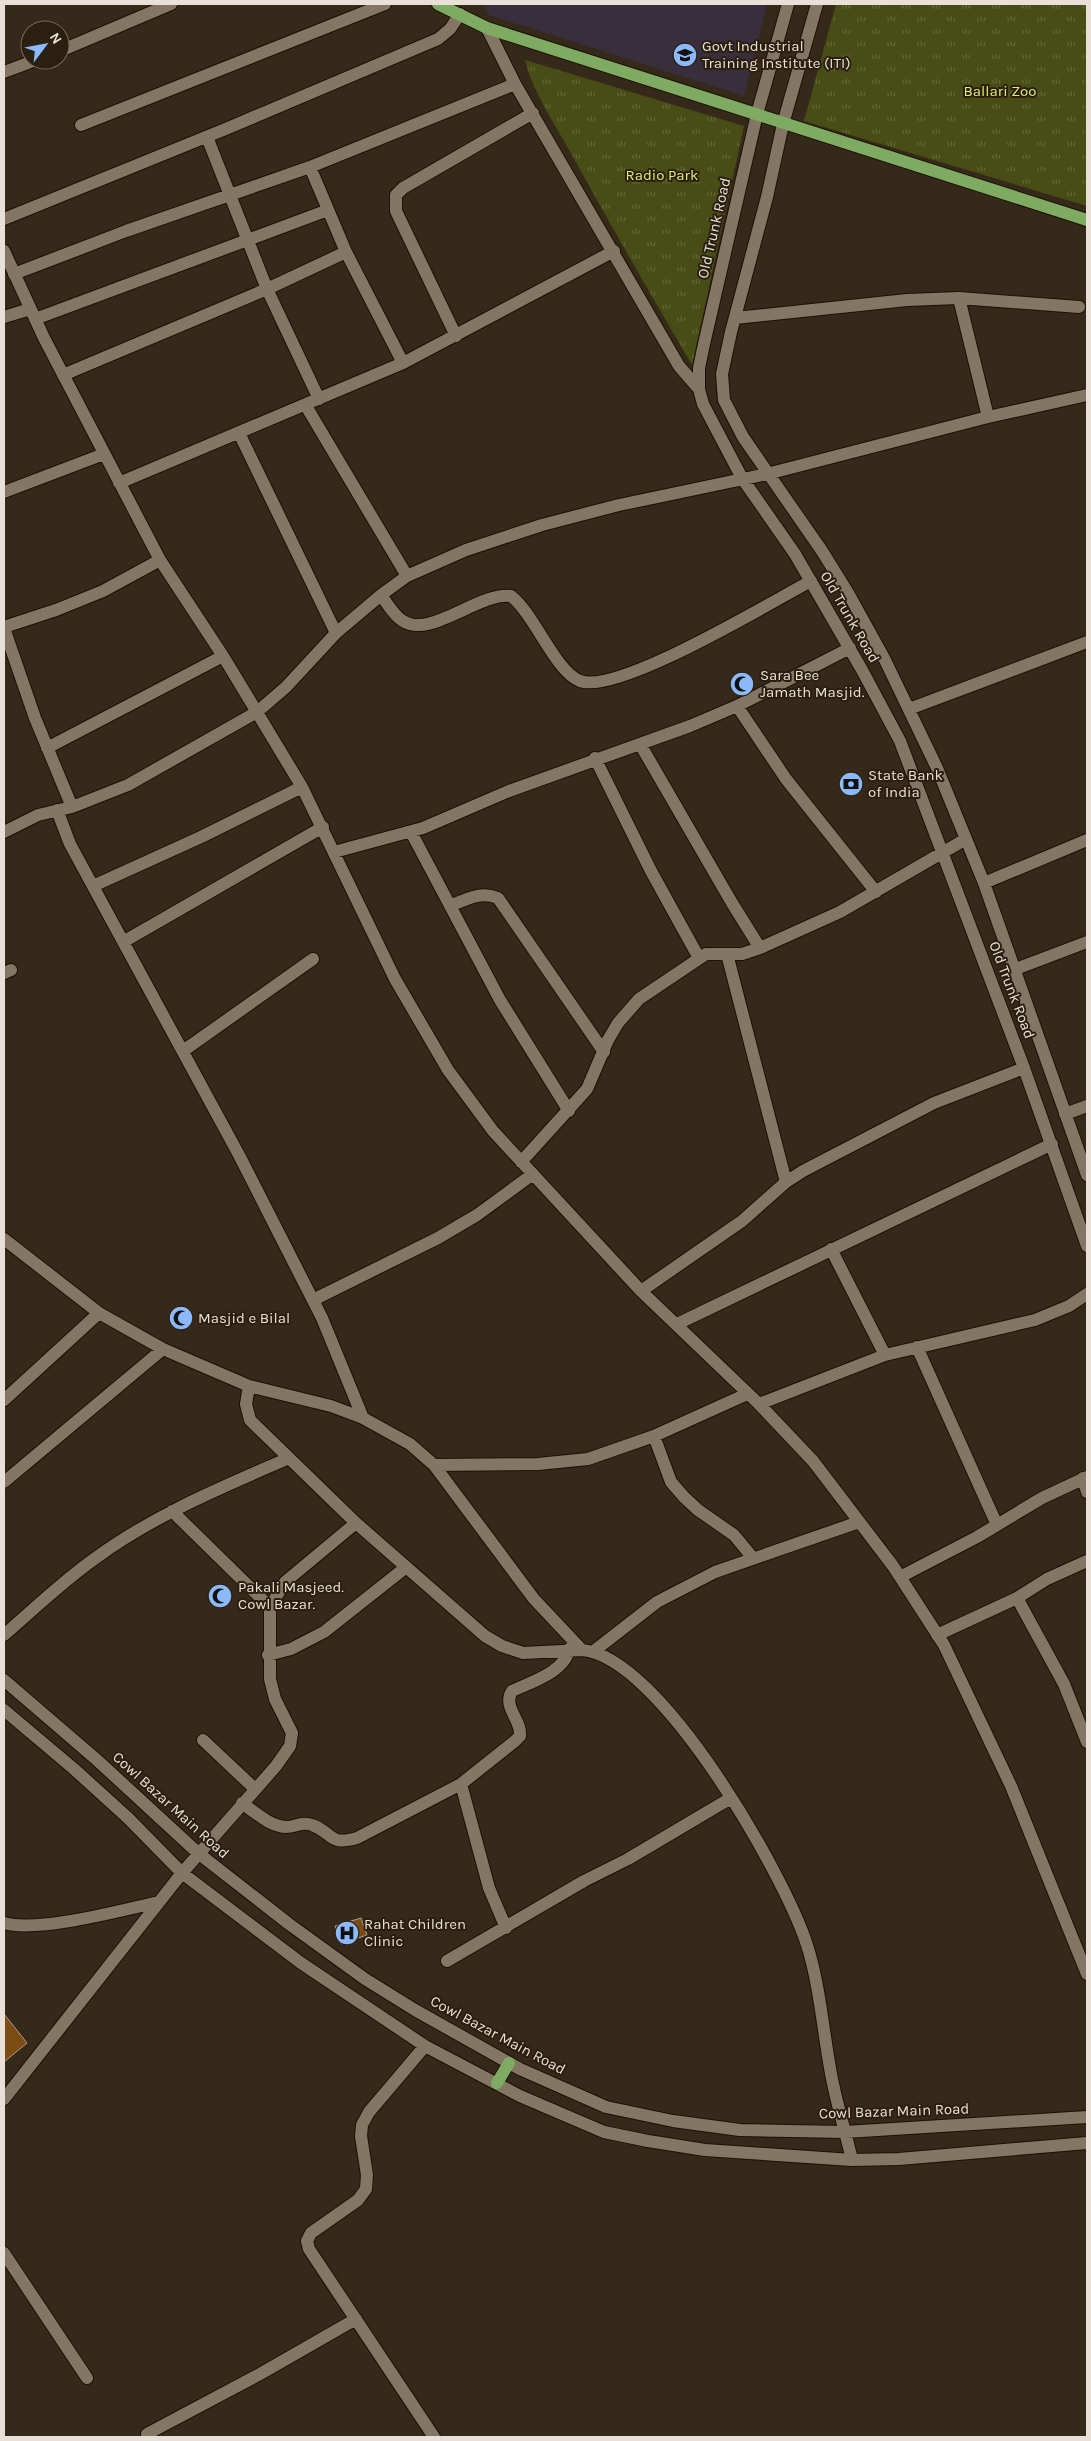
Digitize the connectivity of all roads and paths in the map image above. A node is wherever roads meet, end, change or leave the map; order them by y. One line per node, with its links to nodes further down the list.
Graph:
1 (171, 4): 8 (street)
2 (385, 4): 15 (street)
3 (438, 4): 6 (main road)
4 (788, 4): 13 (street, Old Trunk Road)
5 (817, 4): 14 (street)
6 (462, 9): 7 (main road); 16 (street)
7 (487, 28): 11 (street); 13 (main road)
8 (70, 47)
9 (20, 66): 10 (street)
10 (4, 72)
11 (515, 84): 12 (street); 17 (street)
12 (533, 113): 24 (street); 33 (street)
13 (757, 114): 14 (main road); 36 (street, Old Trunk Road)
14 (783, 124): 21 (main road); 32 (street)
15 (81, 125)
16 (207, 137): 18 (street); 20 (street)
17 (310, 167): 18 (street); 19 (street)
18 (229, 195): 22 (street); 26 (street)
19 (328, 210): 22 (street); 25 (street)
20 (4, 219)
21 (1087, 220)
22 (247, 241): 27 (street); 30 (street)
23 (4, 251): 26 (street)
24 (614, 251): 33 (street); 36 (street)
25 (346, 252): 27 (street); 34 (street)
26 (14, 274): 30 (street)
27 (267, 289): 35 (street); 38 (street)
28 (959, 298): 29 (street); 32 (street); 40 (street)
29 (1079, 307)
30 (33, 314): 31 (street); 35 (street)
31 (4, 317)
32 (735, 318): 43 (street)
33 (456, 336): 34 (street)
34 (403, 363): 38 (street)
35 (63, 375): 42 (street)
36 (699, 388): 44 (street, Old Trunk Road)
37 (1087, 396): 40 (street)
38 (320, 399): 39 (street)
39 (306, 406): 41 (street); 48 (street)
40 (988, 417): 43 (street)
41 (239, 433): 45 (street); 52 (street)
42 (104, 454): 45 (street); 46 (street)
43 (767, 474): 44 (street); 57 (street)
44 (742, 478): 48 (street); 49 (street, Old Trunk Road)
45 (119, 483): 47 (street)
46 (4, 492)
47 (160, 560): 51 (street); 55 (street)
48 (407, 576): 50 (street)
49 (811, 581): 50 (street); 54 (street, Old Trunk Road)
50 (381, 595): 52 (street)
51 (4, 627): 60 (street)
52 (336, 633): 58 (street)
53 (1087, 642): 57 (street)
54 (850, 648): 56 (street); 71 (street, Old Trunk Road)
55 (223, 656): 58 (street); 60 (street)
56 (736, 706): 59 (street); 74 (street)
57 (910, 709): 68 (street)
58 (257, 712): 62 (street); 63 (street)
59 (640, 744): 61 (street); 78 (street)
60 (47, 748): 63 (street)
61 (595, 758): 67 (street); 80 (street)
62 (302, 787): 65 (street); 73 (street)
63 (72, 806): 64 (street)
64 (57, 810): 66 (street); 73 (street)
65 (323, 827): 70 (street); 76 (street)
66 (4, 832)
67 (411, 832): 70 (street); 75 (street)
68 (966, 839): 71 (street); 72 (street)
69 (1087, 840): 72 (street)
70 (334, 852): 90 (street)
71 (942, 853): 74 (street); 85 (street, Old Trunk Road)
72 (984, 883): 82 (street)
73 (93, 886): 76 (street)
74 (876, 892): 78 (street)
75 (450, 906): 84 (street); 87 (street)
76 (123, 942): 83 (street)
77 (1087, 942): 82 (street)
78 (760, 948): 79 (street)
79 (727, 954): 80 (street); 93 (street)
80 (699, 958): 84 (street)
81 (313, 959): 83 (street)
82 (1013, 970): 88 (street)
83 (183, 1051): 99 (street)
84 (604, 1052): 87 (street)
85 (1024, 1068): 89 (street, Old Trunk Road); 93 (street)
86 (1087, 1106): 88 (street)
87 (569, 1111): 90 (street)
88 (1065, 1114): 92 (street)
89 (1052, 1144): 95 (street, Old Trunk Road); 96 (street)
90 (521, 1162): 91 (street)
91 (532, 1174): 97 (street); 99 (street)
92 (1087, 1175)
93 (786, 1182): 97 (street)
94 (4, 1239): 100 (street)
95 (1087, 1246)
96 (831, 1249): 101 (street); 104 (street)
97 (641, 1291): 101 (street)
98 (1087, 1294): 102 (street)
99 (313, 1300): 109 (street)
100 (99, 1312): 103 (street); 107 (street)
101 (677, 1324): 106 (street)
102 (917, 1347): 104 (street); 119 (street)
103 (163, 1349): 105 (street); 114 (street)
104 (885, 1355): 108 (street)
105 (249, 1386): 109 (street); 111 (street)
106 (748, 1394): 108 (street); 110 (street)
107 (4, 1400)
108 (759, 1404): 117 (street)
109 (363, 1418): 112 (street)
110 (654, 1436): 112 (street); 120 (street)
111 (289, 1458): 116 (street); 118 (street)
112 (434, 1465): 128 (street)
113 (1085, 1477): 115 (street); 119 (street)
114 (4, 1482)
115 (1087, 1492)
116 (172, 1511): 125 (street); 126 (street)
117 (859, 1522): 120 (street); 123 (street)
118 (356, 1523): 122 (street); 125 (street)
119 (997, 1525): 123 (street)
120 (754, 1558): 128 (street)
121 (1087, 1561): 124 (street)
122 (405, 1568): 128 (street); 129 (street)
123 (900, 1577): 127 (street)
124 (1017, 1598): 127 (street); 133 (street)
125 (270, 1607): 129 (street)
126 (4, 1635)
127 (937, 1635): 144 (street)
128 (582, 1650): 134 (street); 136 (street)
129 (268, 1655): 135 (street)
130 (4, 1680): 138 (street, Cowl Bazar Main Road)
131 (4, 1710): 139 (street)
132 (202, 1740): 135 (street)
133 (1087, 1742)
134 (461, 1784): 137 (street); 142 (street)
135 (255, 1789): 137 (street)
136 (730, 1798): 142 (street); 150 (street)
137 (242, 1803): 138 (street)
138 (198, 1853): 139 (street); 146 (street, Cowl Bazar Main Road)
139 (182, 1873): 140 (street); 145 (street)
140 (159, 1902): 141 (street); 148 (street)
141 (4, 1923)
142 (506, 1928): 143 (street)
143 (447, 1961)
144 (1087, 1974)
145 (425, 2046): 147 (street); 154 (street)
146 (509, 2063): 147 (main road); 150 (street, Cowl Bazar Main Road)
147 (497, 2083): 152 (street)
148 (4, 2099)
149 (1087, 2116): 150 (street, Cowl Bazar Main Road)
150 (845, 2132): 152 (street)
151 (1087, 2143): 152 (street)
152 (852, 2160)
153 (4, 2253): 155 (street)
154 (356, 2319): 156 (street); 157 (street)
155 (87, 2378)
156 (146, 2434)
157 (434, 2437)

